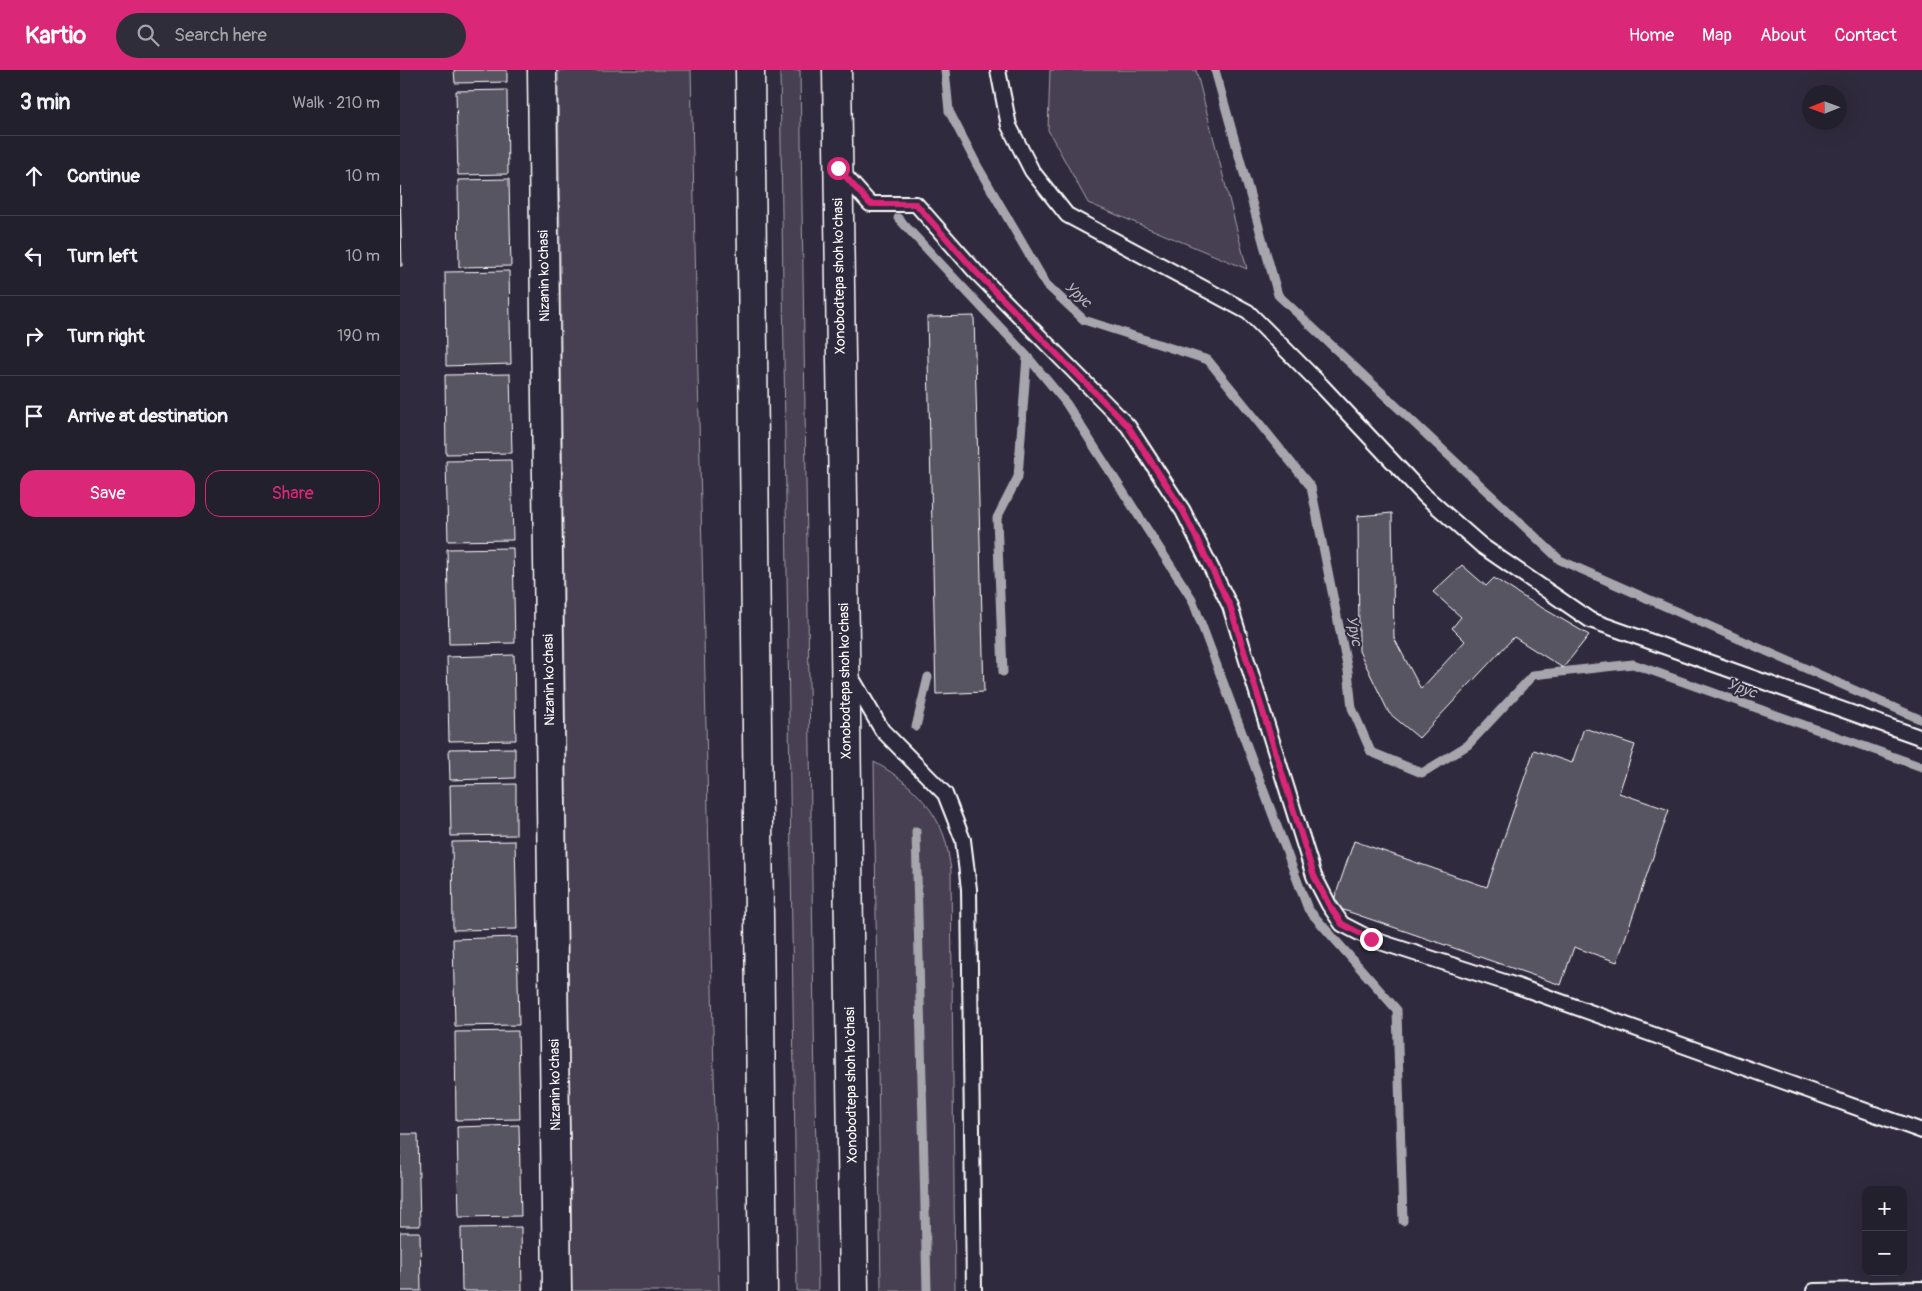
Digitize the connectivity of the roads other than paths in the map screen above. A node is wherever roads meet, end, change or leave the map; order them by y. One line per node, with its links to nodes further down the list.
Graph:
1 (542, 70): 10 (main road, Nizanin ko'chasi)
2 (750, 70): 11 (main road)
3 (837, 70): 5 (main road, Xonobodtepa shoh ko'chasi)
4 (998, 70): 7 (lane)
5 (838, 168): 6 (main road, Xonobodtepa shoh ko'chasi); 8 (lane)
6 (845, 667): 12 (main road, Xonobodtepa shoh ko'chasi); 13 (lane)
7 (1922, 738)
8 (1922, 1131)
9 (1922, 1289): 14 (lane)
10 (557, 1291)
11 (763, 1291)
12 (854, 1291)
13 (974, 1291)
14 (1814, 1291)

